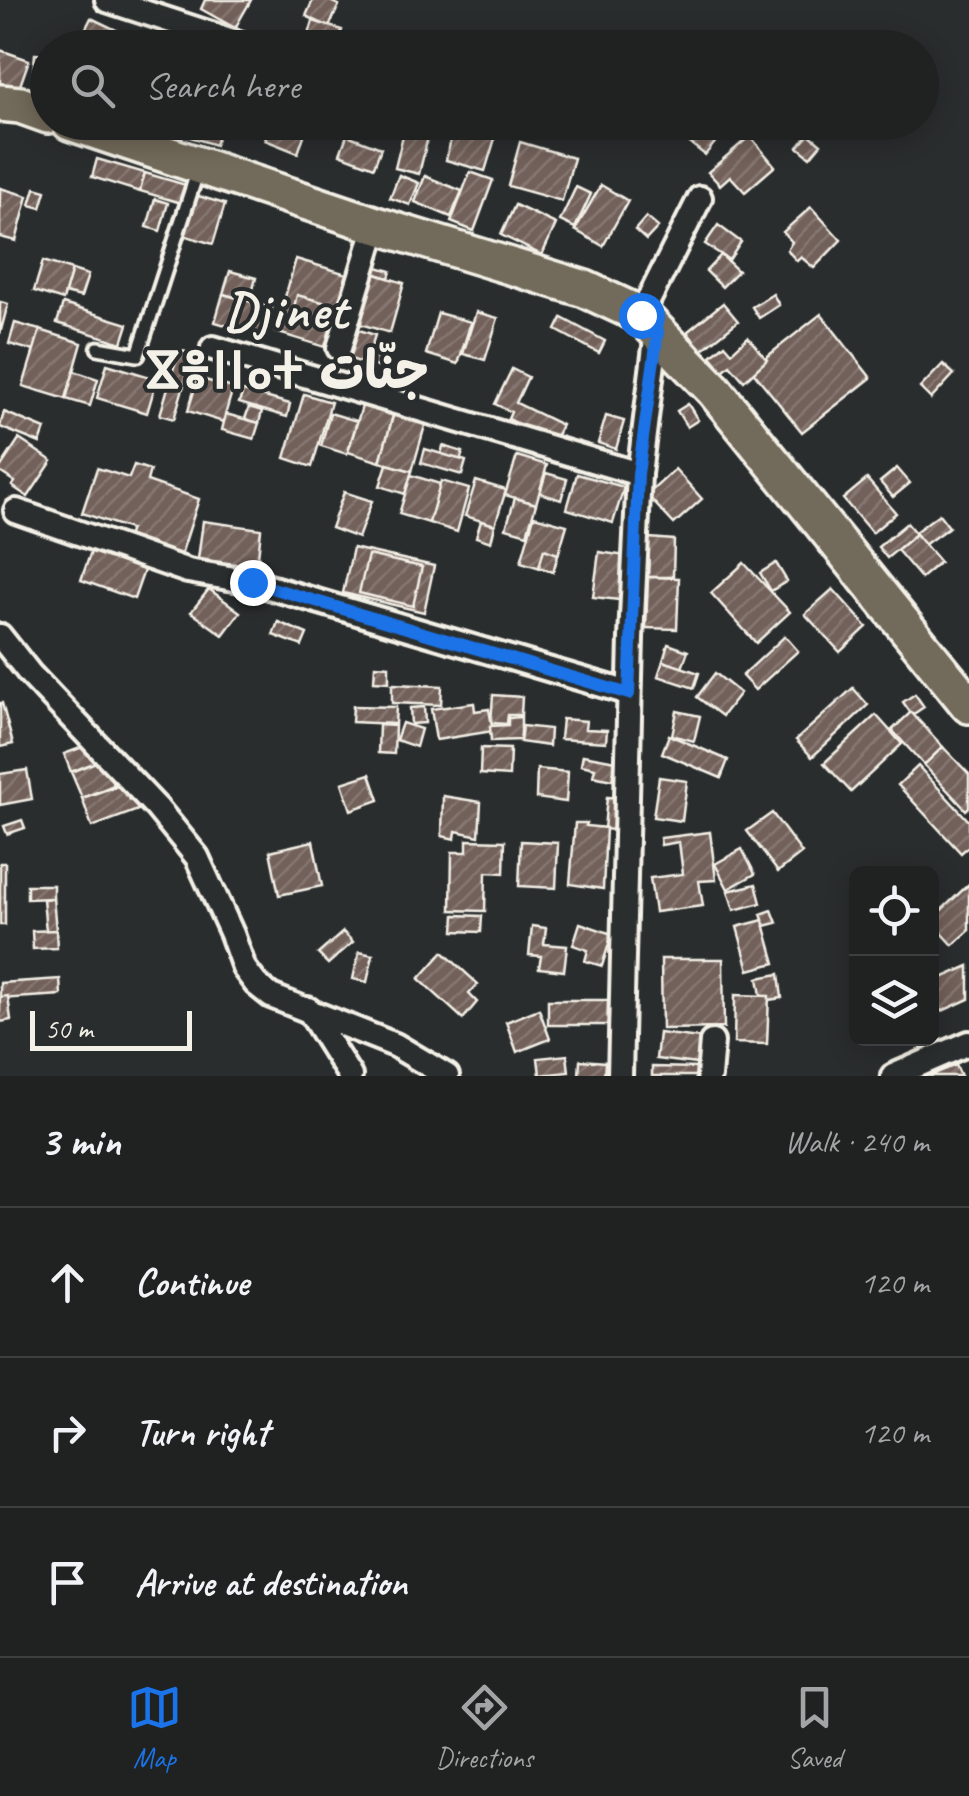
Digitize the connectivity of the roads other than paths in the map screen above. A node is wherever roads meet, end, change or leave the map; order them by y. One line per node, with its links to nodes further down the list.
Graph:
1 (107, 0): 2 (street)
2 (199, 30)
3 (0, 102): 4 (main road)
4 (30, 109)
5 (123, 140): 6 (main road)
6 (200, 166): 8 (main road); 10 (lane)
7 (700, 198): 9 (street)
8 (376, 225): 9 (main road); 12 (street)
9 (649, 323): 13 (street); 17 (main road)
10 (98, 348)
11 (213, 348): 13 (street)
12 (338, 348)
13 (638, 474): 16 (street)
14 (16, 512): 16 (street)
15 (0, 636): 18 (street)
16 (629, 694): 23 (street)
17 (969, 706)
18 (308, 1009): 21 (street); 22 (street)
19 (712, 1042): 24 (street)
20 (969, 1043): 25 (street)
21 (350, 1076)
22 (447, 1076)
23 (620, 1076)
24 (708, 1076)
25 (893, 1076)

